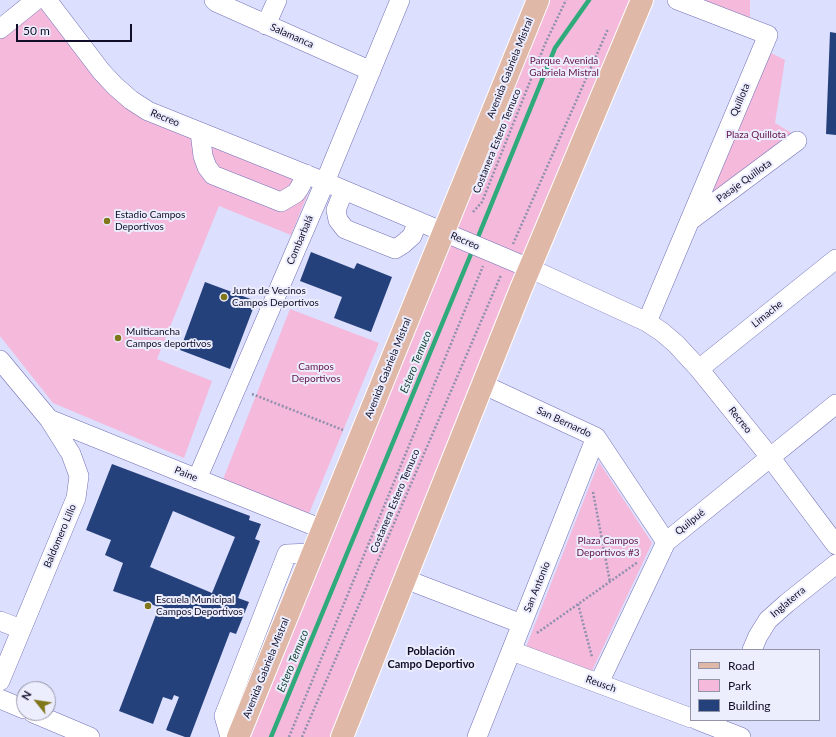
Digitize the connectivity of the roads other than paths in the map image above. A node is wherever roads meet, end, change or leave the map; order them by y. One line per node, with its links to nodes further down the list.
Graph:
1 (36, 0): 10 (street)
2 (47, 0): 12 (street, Recreo)
3 (214, 0): 9 (street, Salamanca)
4 (277, 0): 9 (street)
5 (400, 0): 11 (street, Combarbalá)
6 (538, 0): 19 (main road, Avenida Gabriela Mistral)
7 (642, 0): 21 (main road)
8 (677, 0): 17 (street, Quillota)
9 (266, 25): 11 (street, Salamanca)
10 (0, 29)
11 (371, 71): 15 (street, Combarbalá)
12 (200, 132): 14 (street, Recreo); 14 (street)
13 (797, 141): 17 (street, Pasaje Quillota)
14 (306, 174): 15 (street, Recreo)
15 (325, 182): 16 (street, Recreo); 30 (street, Combarbalá)
16 (344, 190): 18 (street, Recreo); 18 (street)
17 (690, 220): 22 (street, Quillota)
18 (418, 221): 19 (street, Recreo)
19 (449, 234): 21 (street, Recreo); 31 (main road, Avenida Gabriela Mistral)
20 (836, 259): 24 (street, Limache)
21 (529, 268): 22 (street, Recreo); 25 (main road)
22 (647, 322): 24 (street, Recreo)
23 (1, 363): 27 (street, Baldomero Lillo)
24 (699, 369): 29 (street, Recreo)
25 (482, 384): 28 (street, San Bernardo); 36 (main road)
26 (836, 404): 29 (street, Quilpué)
27 (49, 419): 30 (street, Paine); 38 (street, Baldomero Lillo)
28 (596, 437): 32 (street, San Bernardo); 39 (street, San Antonio)
29 (770, 457): 32 (street, Quilpué); 33 (street, Recreo)
30 (197, 479): 31 (street, Paine)
31 (322, 529): 34 (main road, Avenida Gabriela Mistral)
32 (666, 542): 43 (street, Quilpué)
33 (836, 545)
34 (312, 553): 51 (street); 52 (main road, Avenida Gabriela Mistral)
35 (836, 564): 40 (street, Inglaterra)
36 (405, 579): 39 (street); 53 (main road)
37 (0, 621): 38 (street)
38 (21, 629): 42 (street, Baldomero Lillo)
39 (529, 629): 41 (street, San Antonio)
40 (752, 649)
41 (512, 651): 43 (street, Reusch); 54 (street, San Antonio)
42 (0, 681)
43 (599, 683): 46 (street, Reusch)
44 (0, 699): 45 (street)
45 (16, 706)
46 (690, 718)
47 (52, 721): 50 (street)
48 (700, 721): 49 (street)
49 (719, 728): 55 (street)
50 (90, 737)
51 (230, 737)
52 (238, 737)
53 (342, 737)
54 (478, 737)
55 (741, 737)

